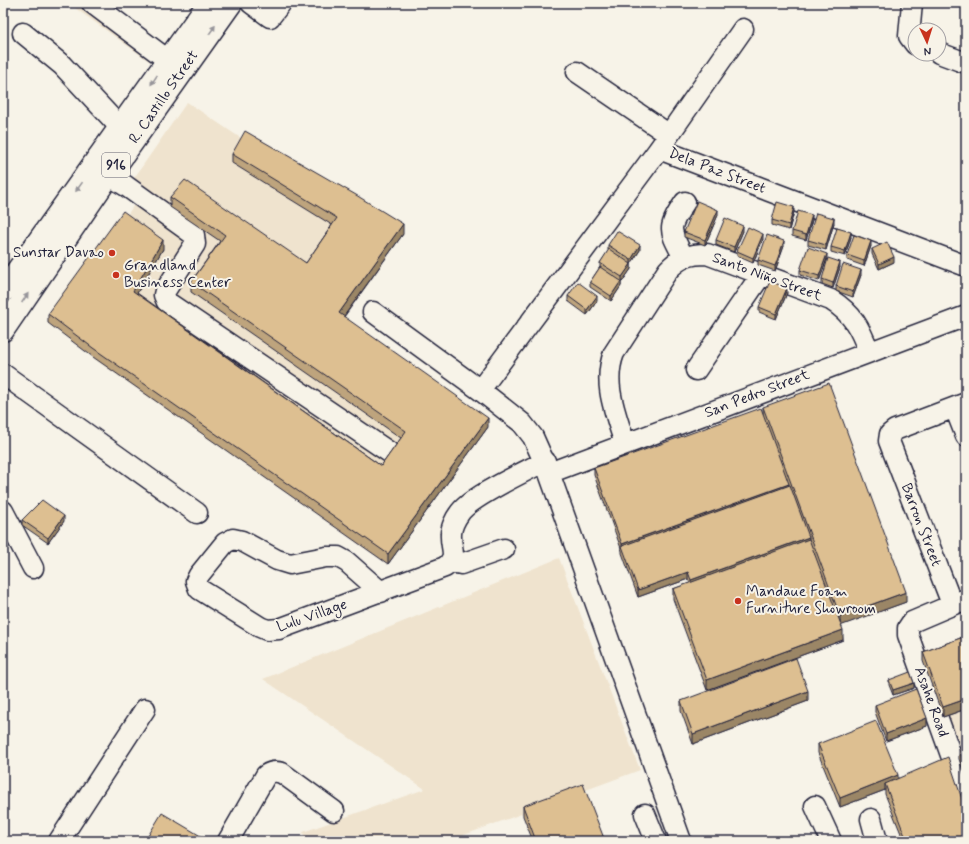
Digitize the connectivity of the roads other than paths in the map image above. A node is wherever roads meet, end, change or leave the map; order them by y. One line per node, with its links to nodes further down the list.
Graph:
1 (92, 3): 12 (street)
2 (209, 3): 12 (main road, R. Castillo Street / 916)
3 (231, 3): 12 (main road, R. Castillo Street / 916, one-way to 3)
4 (251, 3): 5 (street)
5 (281, 3)
6 (912, 3): 7 (street)
7 (912, 22)
8 (743, 29): 15 (street)
9 (23, 33): 14 (street)
10 (947, 56): 11 (street)
11 (966, 63)
12 (175, 66): 14 (main road, R. Castillo Street / 916)
13 (577, 72): 15 (street)
14 (127, 135): 16 (main road, R. Castillo Street / 916)
15 (664, 142): 19 (street, Dela Paz Street); 28 (street, Dela Paz Street)
16 (102, 171): 21 (main road, R. Castillo Street / 916, one-way to 21); 24 (main road, R. Castillo Street / 916, one-way to 16); 32 (street)
17 (685, 202): 18 (street)
18 (683, 256): 20 (street, Santo Niño Street); 31 (street)
19 (966, 266)
20 (761, 274): 25 (street, Santo Niño Street); 26 (street)
21 (3, 291)
22 (373, 312): 28 (street)
23 (966, 316): 25 (street, San Pedro Street)
24 (3, 330)
25 (869, 352): 31 (street, San Pedro Street)
26 (696, 370)
27 (3, 374): 35 (street)
28 (480, 390): 33 (street)
29 (960, 406): 30 (street); 40 (street, Barron Street)
30 (966, 436)
31 (625, 444): 33 (street, San Pedro Street)
32 (388, 452)
33 (547, 467): 37 (street); 50 (street)
34 (3, 511): 38 (street)
35 (197, 513)
36 (504, 549): 37 (street)
37 (451, 562): 39 (street, Lulu Village)
38 (32, 568)
39 (381, 592): 39 (street, Lulu Village)
40 (959, 602): 42 (street, Asahe Road)
41 (145, 709): 47 (street)
42 (966, 797)
43 (815, 806): 51 (street)
44 (334, 811): 48 (street)
45 (645, 814): 49 (street)
46 (871, 819): 52 (street)
47 (59, 841)
48 (228, 841)
49 (656, 841)
50 (681, 841)
51 (832, 841)
52 (877, 841)

